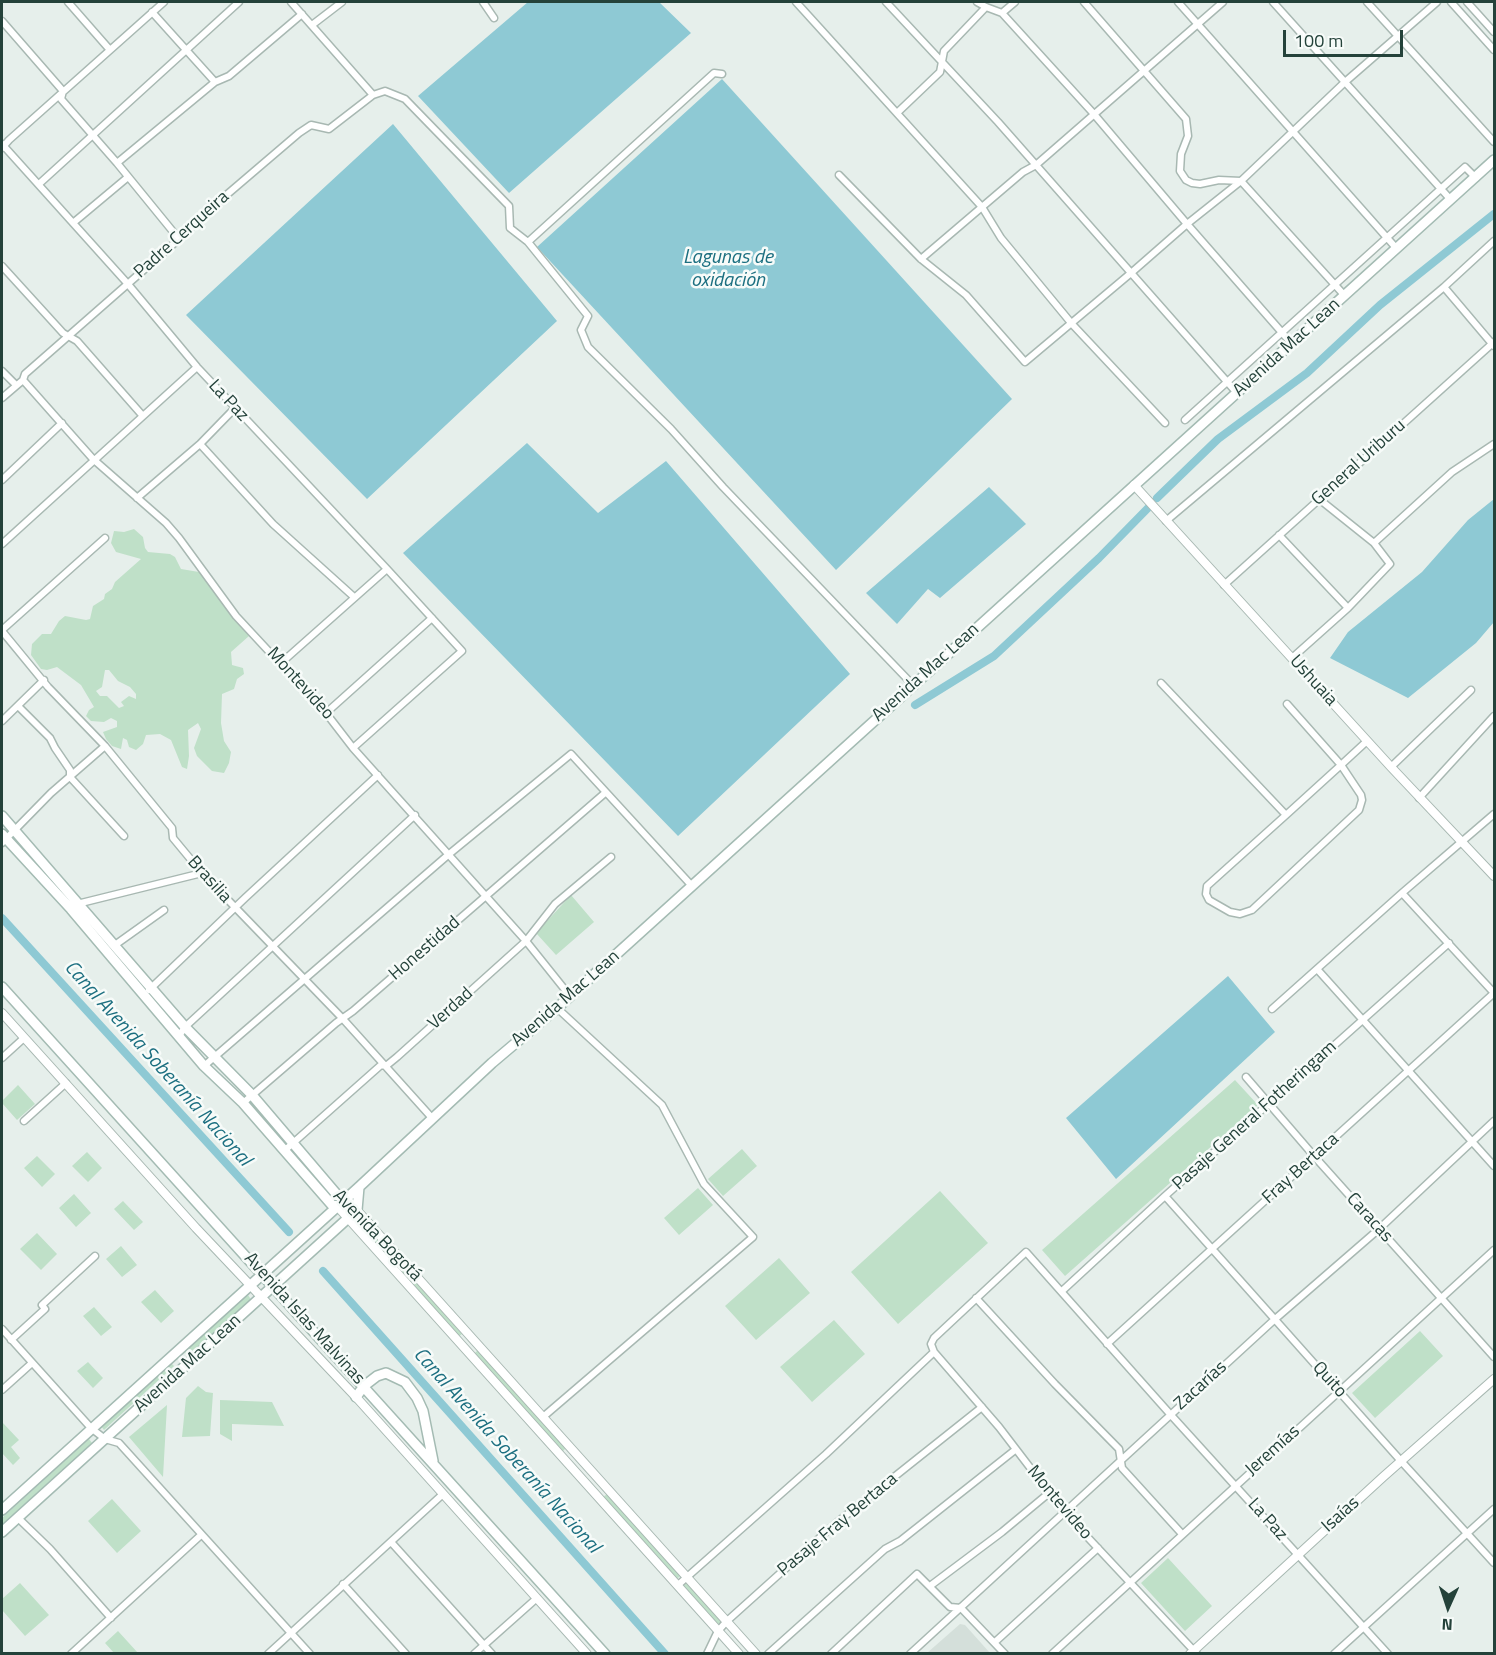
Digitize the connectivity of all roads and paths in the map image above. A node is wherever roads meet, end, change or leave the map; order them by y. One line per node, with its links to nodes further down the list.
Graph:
1 (164, 2): 22 (street)
2 (239, 2): 33 (street)
3 (291, 2): 24 (street)
4 (342, 2): 28 (street)
5 (483, 2): 25 (street)
6 (796, 2): 20 (street)
7 (808, 2): 20 (street)
8 (886, 2): 34 (street)
9 (977, 2): 21 (street)
10 (1015, 2): 23 (street)
11 (1084, 2): 35 (street)
12 (1178, 2): 27 (street)
13 (1223, 2): 27 (street)
14 (1273, 2): 38 (street)
15 (1367, 2): 30 (street)
16 (1437, 2): 30 (street)
17 (1451, 2): 32 (street)
18 (1467, 2): 29 (street)
19 (71, 3): 31 (street)
20 (802, 7): 41 (street)
21 (986, 7): 23 (street); 34 (street)
22 (152, 12): 31 (street); 33 (street)
23 (1002, 12): 42 (street)
24 (302, 14): 28 (street); 37 (street)
25 (494, 18)
26 (2, 21): 39 (street)
27 (1198, 24): 35 (street); 43 (street)
28 (312, 25): 40 (street)
29 (1494, 32)
30 (1399, 36): 38 (street); 45 (street)
31 (110, 50): 39 (street)
32 (1494, 50)
33 (186, 51): 37 (street); 44 (street)
34 (942, 61): 41 (street); 49 (street)
35 (1143, 71): 42 (street); 53 (street)
36 (722, 74): 63 (street)
37 (215, 82): 48 (street)
38 (1345, 82): 43 (street); 55 (street)
39 (63, 91): 44 (street); 46 (street)
40 (373, 95): 61 (street, Padre Cerqueira); 63 (street)
41 (897, 113): 57 (street)
42 (1093, 113): 49 (street); 59 (street)
43 (1294, 131): 53 (street); 60 (street)
44 (93, 135): 48 (street); 54 (street)
45 (1494, 142)
46 (2, 146): 54 (street, La Paz)
47 (1494, 160): 52 (main road, Avenida Mac Lean)
48 (117, 163): 51 (street)
49 (1036, 165): 57 (street); 67 (street)
50 (839, 175): 65 (street)
51 (128, 177): 58 (street); 61 (street)
52 (1476, 178): 55 (street); 56 (main road, Avenida Mac Lean)
53 (1241, 181): 59 (street); 69 (street)
54 (39, 184): 58 (street, La Paz)
55 (1440, 189): 56 (street); 60 (street)
56 (1450, 200): 64 (main road, Avenida Mac Lean)
57 (982, 207): 65 (street); 72 (street)
58 (73, 223): 68 (street, La Paz)
59 (1187, 224): 67 (street); 73 (street)
60 (1387, 237): 64 (street); 69 (street)
61 (179, 239): 68 (street, Padre Cerqueira)
62 (1494, 241): 70 (street)
63 (528, 242): 111 (street)
64 (1397, 249): 71 (main road, Avenida Mac Lean)
65 (921, 259): 72 (street)
66 (2, 266): 74 (street)
67 (1131, 273): 72 (street); 80 (street)
68 (127, 283): 74 (street, Padre Cerqueira); 77 (street, La Paz)
69 (1334, 285): 71 (street); 73 (street)
70 (1444, 287): 76 (street); 96 (street)
71 (1345, 296): 75 (main road, Avenida Mac Lean)
72 (1071, 324): 88 (street)
73 (1282, 332): 75 (street); 80 (street)
74 (69, 336): 79 (street, Padre Cerqueira); 85 (street)
75 (1292, 344): 82 (main road, Avenida Mac Lean)
76 (1494, 344): 95 (street, General Uriburu)
77 (197, 367): 84 (street, La Paz); 85 (street)
78 (2, 370): 81 (street)
79 (23, 380): 81 (street, Padre Cerqueira); 87 (street, Montevideo)
80 (1227, 382): 82 (street); 86 (street)
81 (16, 385): 83 (street, Padre Cerqueira)
82 (1237, 393): 93 (main road, Avenida Mac Lean)
83 (2, 398)
84 (235, 408): 89 (street); 101 (street, La Paz)
85 (142, 415): 91 (street)
86 (1185, 420)
87 (62, 423): 91 (street, Montevideo); 92 (street)
88 (1165, 423)
89 (200, 444): 94 (street); 103 (street)
90 (1494, 444): 99 (street)
91 (93, 459): 94 (street, Montevideo); 100 (street)
92 (2, 480)
93 (1134, 485): 96 (street, Ushuaia); 111 (main road, Avenida Mac Lean)
94 (137, 498): 108 (street, Montevideo)
95 (1319, 499): 97 (street, General Uriburu); 99 (street)
96 (1166, 521): 102 (street, Ushuaia)
97 (1279, 535): 102 (street, General Uriburu); 104 (street)
98 (105, 538): 106 (street)
99 (1374, 543): 104 (street)
100 (2, 544)
101 (387, 569): 103 (street); 105 (street, La Paz)
102 (1224, 585): 107 (street, Ushuaia)
103 (354, 597): 108 (street)
104 (1348, 608): 107 (street)
105 (432, 618): 115 (street); 120 (street, La Paz)
106 (2, 631): 109 (street, Brasilia)
107 (1292, 658): 118 (street, Ushuaia)
108 (281, 663): 115 (street, Montevideo)
109 (44, 680): 114 (street); 119 (street, Brasilia)
110 (1161, 683): 129 (street)
111 (914, 685): 139 (main road, Avenida Mac Lean)
112 (1470, 690): 122 (street)
113 (1287, 704): 121 (street)
114 (18, 705): 117 (street); 124 (street)
115 (326, 713): 120 (street, Montevideo)
116 (1494, 716): 126 (street)
117 (2, 721)
118 (1367, 741): 121 (street); 122 (street, Ushuaia)
119 (105, 746): 124 (street); 137 (street, Brasilia)
120 (353, 748): 123 (street, Montevideo)
121 (1341, 765): 129 (street); 129 (street)
122 (1391, 767): 126 (street, Ushuaia)
123 (378, 775): 128 (street, Montevideo); 143 (street)
124 (70, 777): 131 (street); 132 (street)
125 (605, 793): 135 (street); 139 (street); 141 (street, Honestidad)
126 (1419, 798): 134 (street, Ushuaia)
127 (1494, 814): 134 (street)
128 (415, 815): 135 (street, Montevideo); 148 (street)
129 (1286, 815)
130 (2, 816): 131 (main road, Avenida Bogotá)
131 (14, 830): 133 (street); 142 (main road, Avenida Bogotá)
132 (124, 836)
133 (3, 838): 142 (main road, Avenida Bogotá)
134 (1461, 841): 138 (street, Ushuaia); 140 (street)
135 (448, 855): 141 (street, Montevideo); 150 (street)
136 (611, 857): 145 (street, Verdad)
137 (202, 873): 142 (street); 143 (street, Brasilia)
138 (1494, 876)
139 (692, 886): 155 (main road, Avenida Mac Lean)
140 (1402, 893): 146 (street); 149 (street)
141 (485, 897): 145 (street, Montevideo); 159 (street, Honestidad)
142 (75, 906): 147 (main road, Avenida Bogotá); 154 (main road, Avenida Bogotá)
143 (235, 908): 148 (street, Brasilia); 152 (street)
144 (164, 910): 147 (street)
145 (526, 941): 155 (street, Montevideo); 167 (street, Verdad)
146 (1449, 943): 153 (street); 160 (street, Pasaje General Fotheringam)
147 (114, 945): 152 (main road, Avenida Bogotá)
148 (272, 946): 150 (street, Brasilia); 161 (street)
149 (1317, 969): 157 (street); 160 (street)
150 (306, 980): 159 (street, Brasilia); 164 (street)
151 (2, 987): 192 (main road, Avenida Islas Malvinas)
152 (153, 987): 154 (street); 161 (main road, Avenida Bogotá)
153 (1494, 993): 168 (street, Fray Bertaca)
154 (144, 996): 162 (main road, Avenida Bogotá)
155 (570, 996): 156 (main road, Avenida Mac Lean)
156 (557, 1008): 174 (main road, Avenida Mac Lean); 217 (street)
157 (1272, 1010)
158 (2, 1013): 163 (street, Avenida Islas Malvinas)
159 (343, 1019): 167 (street, Brasilia); 171 (street, Honestidad)
160 (1362, 1020): 168 (street); 173 (street, Pasaje General Fotheringam)
161 (185, 1027): 162 (street); 164 (main road, Avenida Bogotá)
162 (179, 1036): 166 (main road, Avenida Bogotá)
163 (24, 1038): 165 (street); 170 (street, Avenida Islas Malvinas)
164 (214, 1057): 166 (street); 171 (main road, Avenida Bogotá)
165 (2, 1058)
166 (204, 1066): 172 (main road, Avenida Bogotá)
167 (386, 1066): 174 (street, Brasilia); 178 (street, Verdad)
168 (1409, 1070): 177 (street); 180 (street, Fray Bertaca)
169 (1246, 1077): 173 (street, Caracas)
170 (66, 1083): 175 (street); 193 (street, Avenida Islas Malvinas)
171 (252, 1095): 172 (street, Honestidad); 178 (main road, Avenida Bogotá)
172 (243, 1103): 179 (main road, Avenida Bogotá)
173 (1269, 1103): 180 (street, Caracas); 183 (street, Pasaje General Fotheringam)
174 (432, 1119): 182 (main road, Avenida Mac Lean)
175 (24, 1120)
176 (1494, 1121): 177 (street, Zacarías)
177 (1472, 1141): 181 (street); 188 (street, Zacarías)
178 (293, 1144): 179 (street, Verdad); 184 (main road, Avenida Bogotá)
179 (284, 1151): 185 (main road, Avenida Bogotá)
180 (1314, 1156): 188 (street, Caracas); 189 (street, Fray Bertaca)
181 (1494, 1166)
182 (359, 1187): 184 (main road, Avenida Mac Lean); 186 (main road)
183 (1165, 1197): 189 (street, Quito); 195 (street, Pasaje General Fotheringam)
184 (346, 1198): 185 (main road, Avenida Mac Lean); 186 (street, Avenida Bogotá)
185 (337, 1206): 187 (street, Avenida Bogotá); 192 (main road, Avenida Mac Lean)
186 (357, 1210): 187 (main road, Avenida Mac Lean); 201 (street, Avenida Bogotá)
187 (348, 1218): 194 (main road, Avenida Mac Lean); 204 (street, Avenida Bogotá)
188 (1380, 1229): 198 (street, Caracas); 199 (street, Zacarías)
189 (1212, 1250): 199 (street, Quito); 203 (street, Fray Bertaca)
190 (1494, 1250): 198 (street, Jeremías)
191 (95, 1256): 202 (street)
192 (262, 1273): 193 (main road, Avenida Mac Lean); 194 (main road, Avenida Islas Malvinas)
193 (249, 1285): 196 (street, Avenida Islas Malvinas); 206 (main road, Avenida Mac Lean)
194 (273, 1285): 196 (main road, Avenida Mac Lean); 211 (main road, Avenida Islas Malvinas)
195 (1062, 1291): 197 (street, La Paz); 203 (street, La Paz)
196 (261, 1298): 208 (main road, Avenida Mac Lean); 214 (street, Avenida Islas Malvinas)
197 (976, 1298): 205 (street, Montevideo); 221 (street)
198 (1442, 1298): 207 (street, Caracas); 213 (street, Jeremías)
199 (1274, 1320): 213 (street, Quito); 216 (street, Zacarías)
200 (2, 1329): 202 (street)
201 (473, 1339): 204 (street); 217 (street, Avenida Bogotá)
202 (11, 1340): 209 (street)
203 (1107, 1344): 216 (street, La Paz)
204 (465, 1348): 225 (street, Avenida Bogotá)
205 (934, 1352): 215 (street, Montevideo); 243 (street)
206 (171, 1356): 208 (street); 218 (main road, Avenida Mac Lean)
207 (1494, 1357)
208 (190, 1361): 219 (main road, Avenida Mac Lean)
209 (32, 1363): 212 (street); 218 (street)
210 (1494, 1379): 222 (street, Isaías)
211 (364, 1386): 214 (main road); 223 (main road, Avenida Islas Malvinas); 223 (main road)
212 (2, 1390)
213 (1338, 1391): 222 (street, Quito); 226 (street, Jeremías)
214 (356, 1397): 229 (street, Avenida Islas Malvinas)
215 (982, 1407): 220 (street, Montevideo); 251 (street, Pasaje Fray Bertaca)
216 (1170, 1414): 221 (street, Zacarías); 226 (street, La Paz)
217 (543, 1417): 224 (street, Avenida Bogotá)
218 (91, 1428): 219 (street); 232 (main road, Avenida Mac Lean)
219 (105, 1439): 234 (main road, Avenida Mac Lean); 238 (street)
220 (1015, 1450): 228 (street, Montevideo); 269 (street)
221 (1122, 1461): 233 (street, Zacarías); 237 (street)
222 (1401, 1461): 236 (street, Quito); 241 (street, Isaías)
223 (434, 1463): 265 (main road, Avenida Islas Malvinas)
224 (591, 1470): 225 (street); 227 (street, Avenida Bogotá)
225 (582, 1479): 230 (street, Avenida Bogotá)
226 (1236, 1484): 237 (street, Jeremías); 241 (street, La Paz)
227 (608, 1488): 230 (street); 243 (street, Avenida Bogotá)
228 (1049, 1493): 233 (street, Montevideo); 247 (street)
229 (443, 1494): 239 (street); 248 (street, Avenida Islas Malvinas)
230 (599, 1497): 246 (street, Avenida Bogotá)
231 (1494, 1509): 236 (street)
232 (2, 1510)
233 (1064, 1512): 240 (street, Montevideo); 249 (street, Zacarías)
234 (18, 1517): 235 (main road, Avenida Mac Lean); 250 (street)
235 (2, 1532)
236 (1468, 1533): 242 (street, Quito); 252 (street)
237 (1182, 1534): 244 (street, Jeremías)
238 (201, 1535): 250 (street); 254 (street)
239 (391, 1542): 245 (street); 256 (street)
240 (1098, 1548): 244 (street, Montevideo); 255 (street)
241 (1298, 1554): 252 (street, La Paz); 257 (street, Isaías)
242 (1494, 1563)
243 (687, 1577): 246 (street); 251 (street, Avenida Bogotá)
244 (1130, 1583): 257 (street, Montevideo); 273 (street, Jeremías)
245 (343, 1584): 254 (street); 261 (street)
246 (678, 1585): 253 (street, Avenida Bogotá)
247 (930, 1586): 249 (street); 270 (street)
248 (537, 1598): 256 (street); 264 (street, Avenida Islas Malvinas)
249 (962, 1608): 255 (street); 271 (street, Zacarías)
250 (111, 1618): 258 (street)
251 (727, 1621): 253 (street, Pasaje Fray Bertaca); 268 (street, Avenida Bogotá)
252 (1365, 1626): 274 (street); 275 (street, La Paz)
253 (718, 1631): 266 (street, Pasaje Fray Bertaca); 267 (street, Avenida Bogotá)
254 (292, 1632): 259 (street); 260 (street)
255 (995, 1642): 272 (street)
256 (484, 1645): 262 (street); 263 (street)
257 (1193, 1652)
258 (71, 1653)
259 (268, 1653)
260 (310, 1653)
261 (406, 1653)
262 (474, 1653)
263 (492, 1653)
264 (587, 1653)
265 (605, 1653)
266 (707, 1653)
267 (739, 1653)
268 (756, 1653)
269 (768, 1653)
270 (831, 1653)
271 (910, 1653)
272 (1005, 1653)
273 (1052, 1653)
274 (1334, 1653)
275 (1388, 1653)

